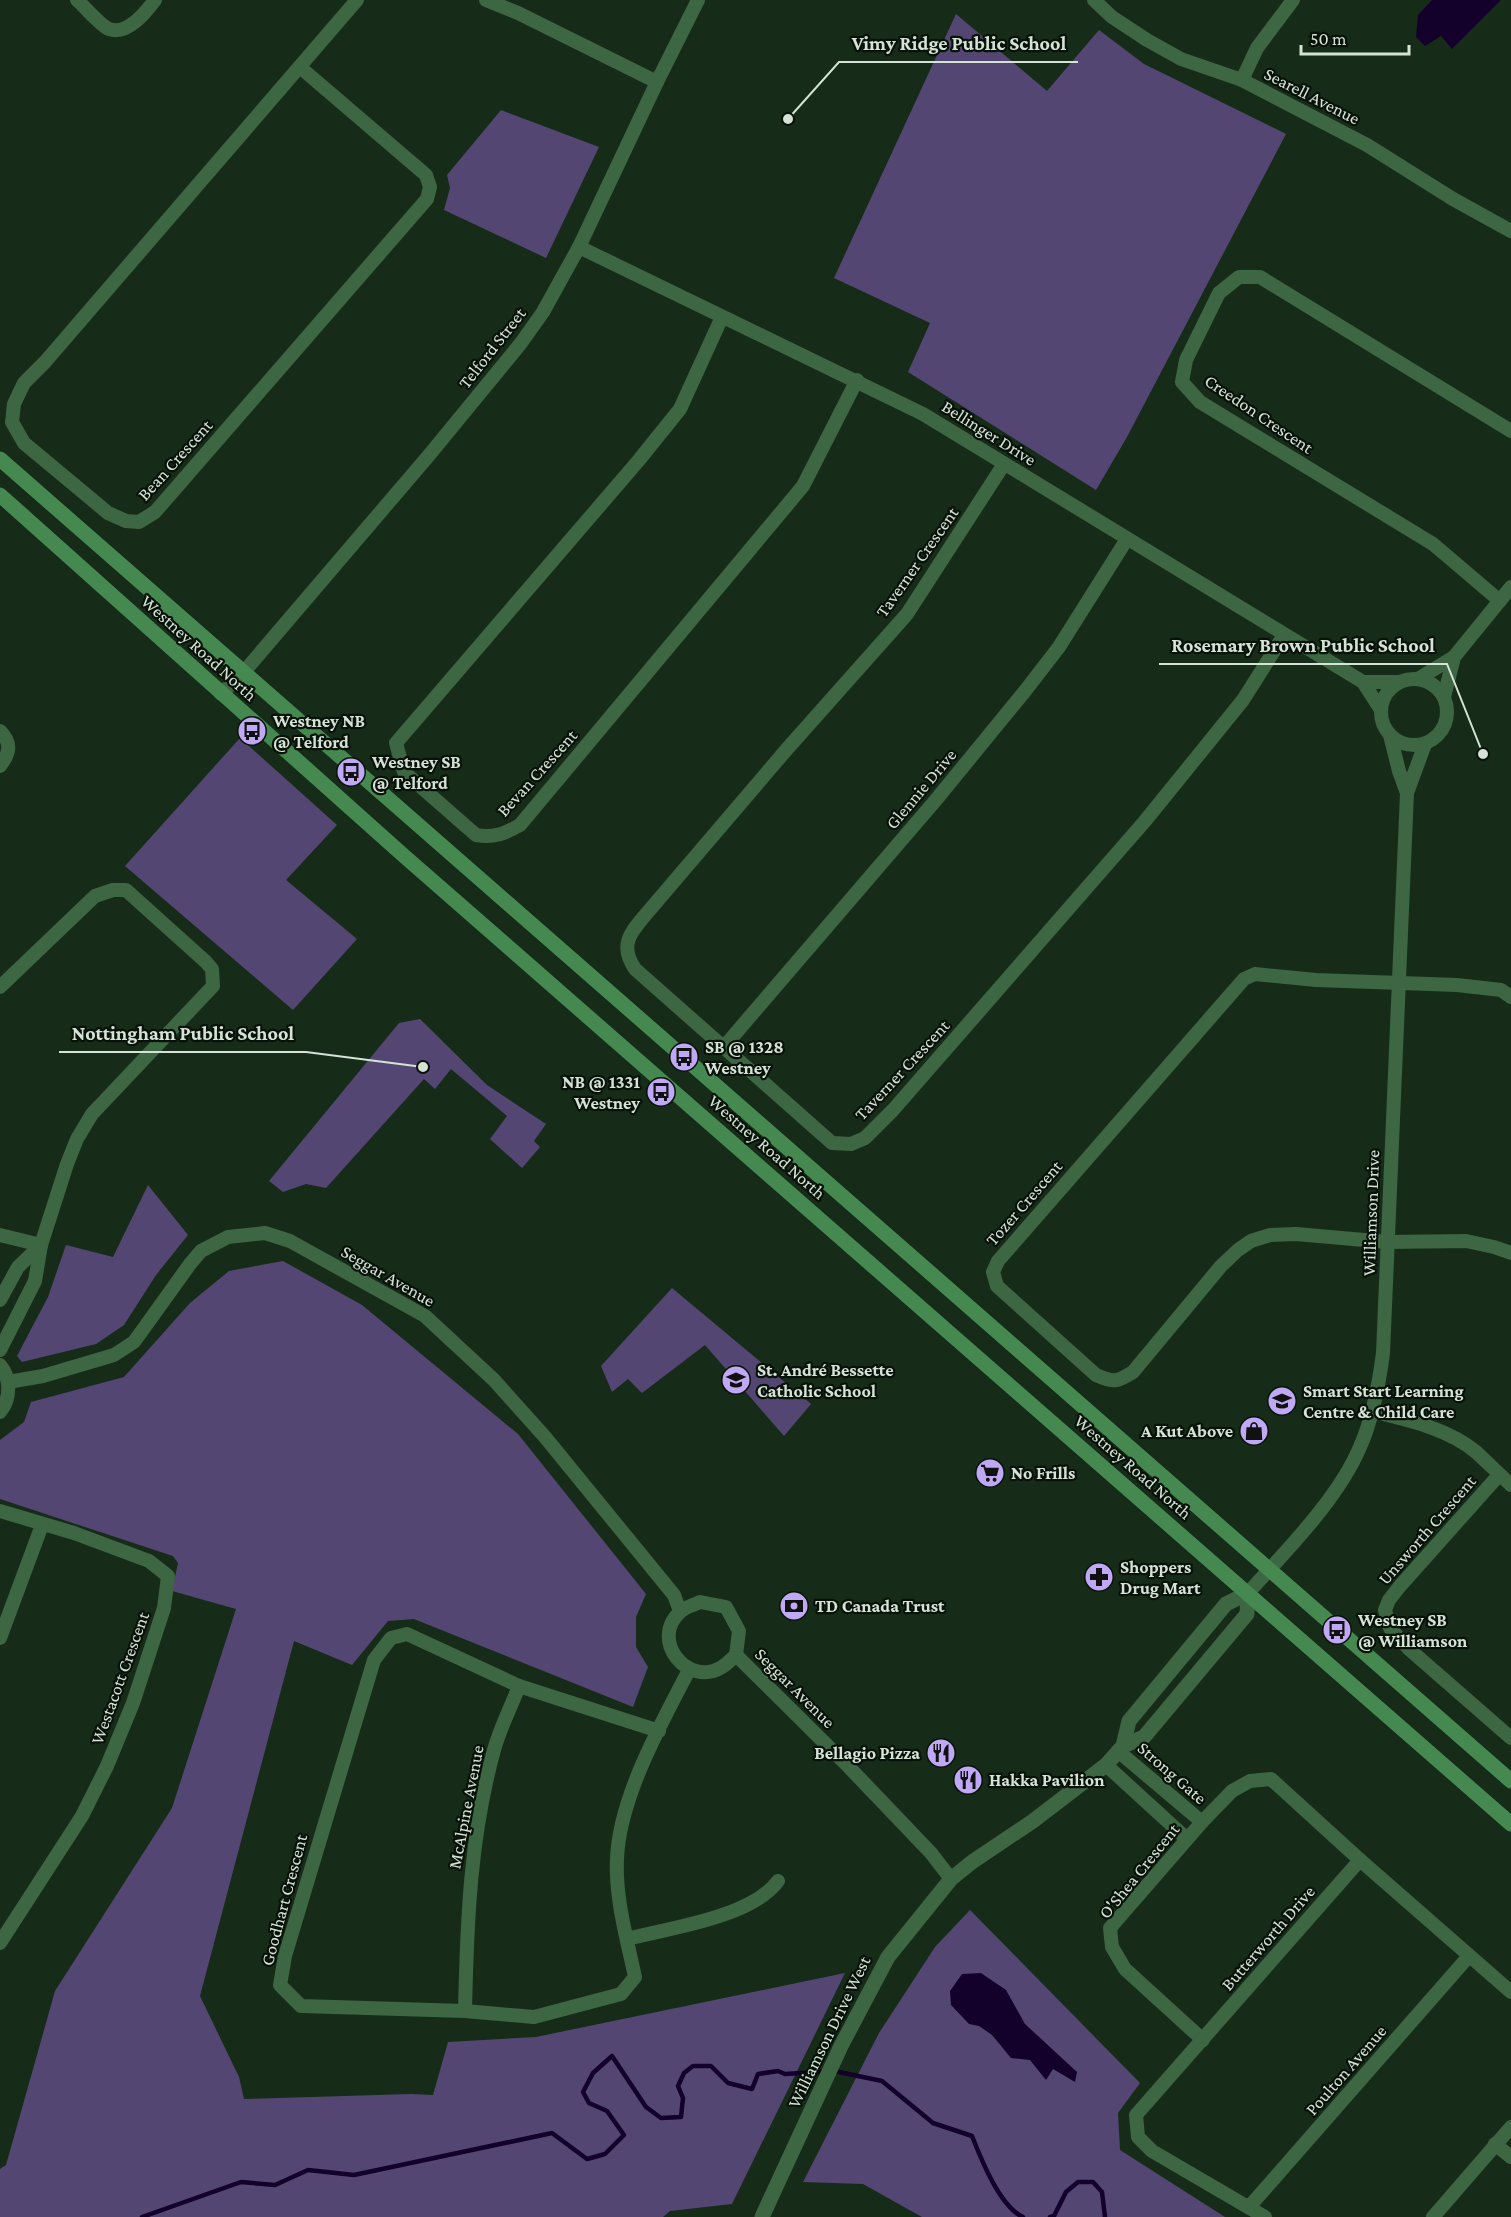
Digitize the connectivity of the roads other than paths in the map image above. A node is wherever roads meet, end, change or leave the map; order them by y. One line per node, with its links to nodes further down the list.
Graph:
1 (77, 0): 2 (street)
2 (155, 0)
3 (357, 0): 9 (street, Bean Crescent)
4 (486, 0): 8 (street)
5 (698, 0): 11 (street, Telford Street)
6 (1094, 0): 10 (street, Searell Avenue)
7 (1293, 0): 10 (street)
8 (520, 7): 11 (street)
9 (301, 68): 9 (street, Bean Crescent)
10 (1242, 80): 12 (street, Searell Avenue)
11 (657, 82): 13 (street, Telford Street)
12 (1511, 231)
13 (579, 247): 14 (street, Bellinger Drive); 25 (street, Telford Street)
14 (722, 317): 15 (street, Bellinger Drive); 15 (street, Bevan Crescent)
15 (857, 380): 18 (street, Bellinger Drive)
16 (1511, 431): 22 (street, Creedon Crescent)
17 (0, 459): 25 (main road, Westney Road North)
18 (1004, 464): 20 (street, Bellinger Drive); 40 (street, Taverner Crescent)
19 (0, 495): 29 (main road, Westney Road North)
20 (1127, 539): 23 (street, Bellinger Drive); 40 (street, Glennie Drive)
21 (1511, 587): 22 (street)
22 (1500, 601): 24 (street)
23 (1284, 635): 27 (street, Bellinger Drive); 40 (street, Taverner Crescent)
24 (1454, 657): 26 (street); 30 (street)
25 (243, 673): 29 (street, Telford Street); 55 (main road, Westney Road North)
26 (1418, 679): 28 (street); 30 (street)
27 (1363, 682): 28 (street); 31 (street, Bellinger Drive)
28 (1398, 682): 31 (street)
29 (221, 694): 56 (main road, Westney Road North)
30 (1444, 697): 34 (street)
31 (1381, 710): 33 (street)
32 (0, 731): 35 (street)
33 (1390, 735): 34 (street); 36 (street, Williamson Drive)
34 (1425, 744): 36 (street, Williamson Drive)
35 (0, 766)
36 (1407, 793): 37 (street, Williamson Drive)
37 (1398, 983): 39 (street); 42 (street, Williamson Drive); 42 (street, Tozer Crescent)
38 (0, 987): 43 (street)
39 (1511, 996)
40 (723, 1048)
41 (0, 1235): 43 (street)
42 (1388, 1242): 44 (street); 49 (street, Williamson Drive)
43 (41, 1245): 45 (street); 46 (street)
44 (1511, 1253)
45 (0, 1300)
46 (0, 1350)
47 (0, 1365): 48 (street)
48 (8, 1382): 50 (street); 57 (street, Seggar Avenue)
49 (1371, 1411): 51 (street); 55 (street, Williamson Drive)
50 (0, 1412)
51 (1499, 1474): 52 (street); 63 (street, Unsworth Crescent)
52 (1511, 1485)
53 (0, 1511): 54 (street, Westacott Crescent)
54 (42, 1525): 58 (street); 74 (street, Westacott Crescent)
55 (1269, 1570): 56 (street, Williamson Drive); 66 (main road, Westney Road North)
56 (1248, 1593): 64 (street, Williamson Drive West); 64 (street, Williamson Drive West); 68 (main road, Westney Road North)
57 (680, 1611): 59 (street); 60 (street)
58 (0, 1638)
59 (736, 1655): 60 (street); 71 (street, Seggar Avenue)
60 (689, 1670): 62 (street, Goodhart Crescent)
61 (519, 1686): 62 (street, Goodhart Crescent); 77 (street, McAlpine Avenue); 77 (street, Goodhart Crescent)
62 (659, 1731): 73 (street, Goodhart Crescent)
63 (1511, 1738)
64 (1120, 1748): 65 (street, Williamson Drive West); 67 (street, Strong Gate)
65 (1107, 1765): 69 (street, Strong Gate); 71 (street, Williamson Drive West)
66 (1511, 1781)
67 (1202, 1822): 69 (street, O'Shea Crescent); 70 (street, O'Shea Crescent)
68 (1511, 1824)
69 (1187, 1839): 78 (street, O'Shea Crescent)
70 (1360, 1860): 75 (street, O'Shea Crescent); 78 (street, Butterworth Drive)
71 (951, 1879): 83 (street, Williamson Drive West)
72 (778, 1881): 73 (street)
73 (627, 1939): 77 (street, Goodhart Crescent)
74 (0, 1943)
75 (1469, 1956): 76 (street, O'Shea Crescent); 82 (street, Poulton Avenue)
76 (1511, 1992)
77 (465, 2011)
78 (1203, 2040): 82 (street)
79 (1511, 2127): 80 (street)
80 (1495, 2144): 81 (street); 85 (street)
81 (1511, 2157)
82 (1249, 2207): 84 (street)
83 (762, 2217)
84 (1265, 2217)
85 (1433, 2217)

